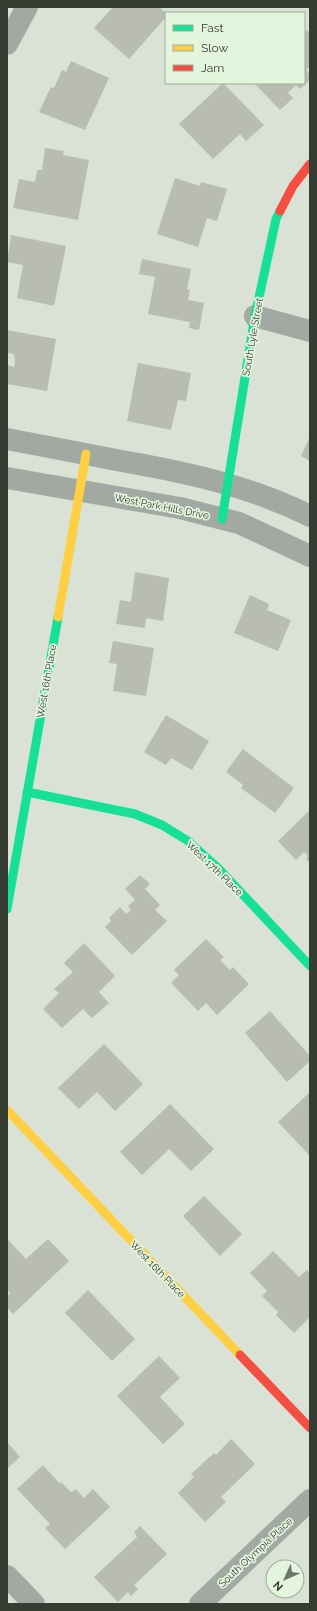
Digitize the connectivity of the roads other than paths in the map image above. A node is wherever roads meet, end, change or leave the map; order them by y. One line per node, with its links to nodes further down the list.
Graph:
1 (27, 7): 2 (street)
2 (7, 44)
3 (310, 164): 4 (street, South Lyle Street)
4 (255, 316): 5 (street); 9 (street, South Lyle Street)
5 (310, 331)
6 (7, 439): 7 (street)
7 (86, 454): 9 (street); 10 (street, West 16th Place)
8 (7, 478): 10 (street, West Park Hills Drive)
9 (227, 483): 11 (street); 12 (street, South Lyle Street)
10 (79, 491): 12 (street, West Park Hills Drive); 14 (street, West 16th Place)
11 (310, 516)
12 (222, 519): 13 (street, West Park Hills Drive)
13 (310, 556)
14 (27, 792): 15 (street, West 16th Place); 16 (street, West 17th Place)
15 (7, 909)
16 (310, 966)
17 (7, 1110): 18 (street, West 16th Place)
18 (310, 1428)
19 (310, 1500): 22 (street, South Olympia Place)
20 (7, 1576): 21 (street)
21 (34, 1604)
22 (200, 1604)

